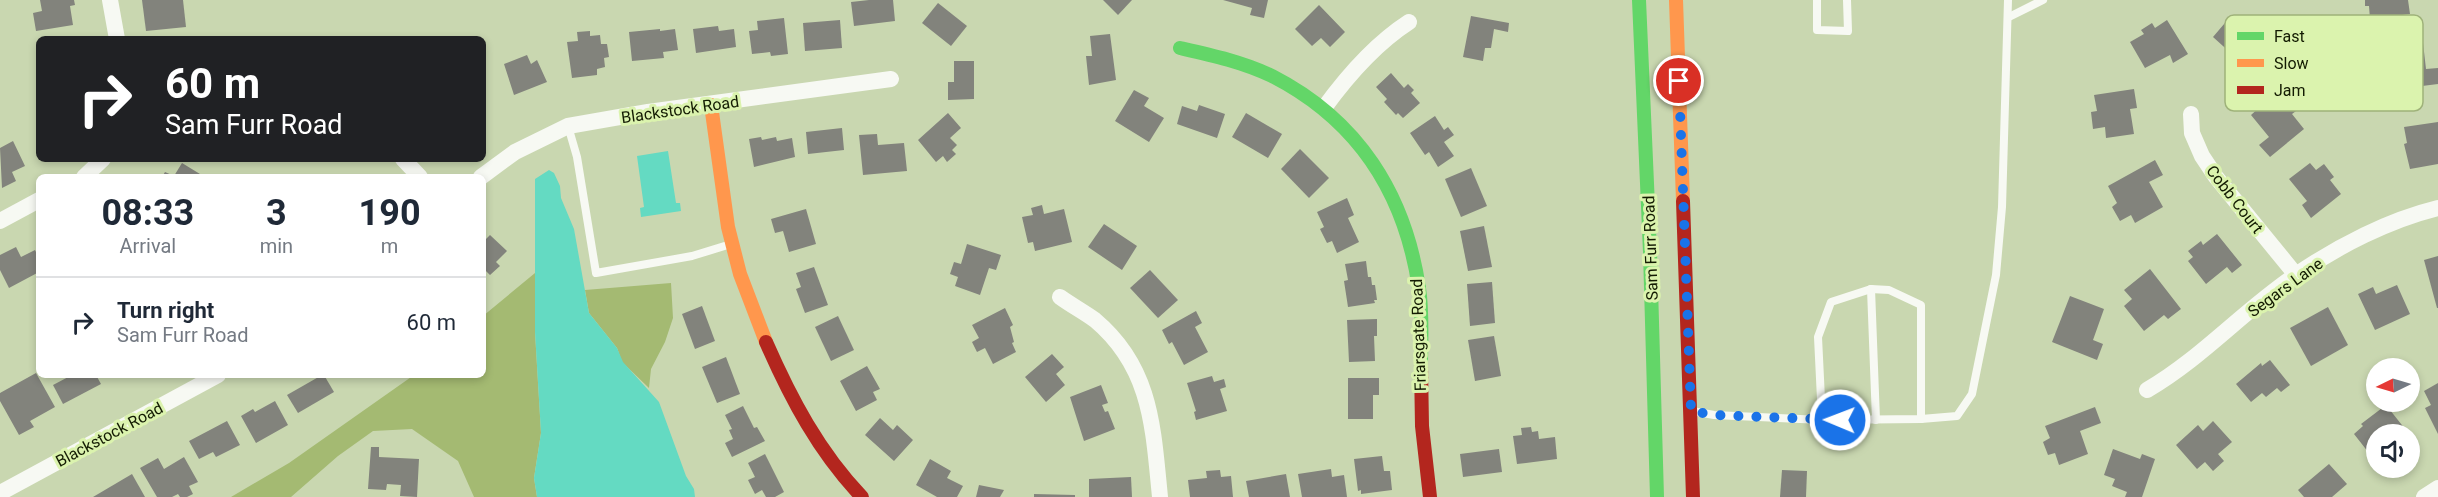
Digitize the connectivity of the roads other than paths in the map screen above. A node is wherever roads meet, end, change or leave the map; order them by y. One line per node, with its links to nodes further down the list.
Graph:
1 (110, 0): 10 (street)
2 (1639, 0): 37 (street, Sam Furr Road)
3 (1676, 0): 31 (street)
4 (1816, 0): 5 (lane)
5 (1847, 0)
6 (2008, 0): 8 (lane)
7 (2043, 0): 8 (lane)
8 (2009, 17): 32 (lane)
9 (1409, 22): 14 (street)
10 (116, 36)
11 (1180, 48): 14 (street, Friarsgate Road)
12 (891, 79): 13 (street, Blackstock Road)
13 (711, 105): 16 (street, Blackstock Road); 25 (street)
14 (1324, 108): 40 (street, Friarsgate Road)
15 (2191, 114): 26 (street, Cobb Court)
16 (568, 126): 21 (street, Blackstock Road); 25 (lane)
17 (100, 162): 19 (street)
18 (406, 162): 20 (street)
19 (87, 174)
20 (417, 174)
21 (486, 174)
22 (36, 203): 24 (street)
23 (2438, 208): 26 (street, Segars Lane)
24 (0, 221)
25 (732, 244): 38 (street)
26 (2296, 275): 30 (street, Segars Lane)
27 (1871, 289): 32 (lane); 33 (lane); 34 (lane)
28 (1060, 297): 39 (street)
29 (213, 378): 36 (street, Blackstock Road)
30 (2147, 390)
31 (1691, 411): 33 (lane); 41 (street)
32 (1921, 418): 34 (lane)
33 (1822, 420): 34 (lane)
34 (1876, 420)
35 (2438, 488): 42 (street)
36 (0, 493)
37 (1656, 496)
38 (862, 497)
39 (1160, 497)
40 (1430, 497)
41 (1694, 497)
42 (2424, 497)

